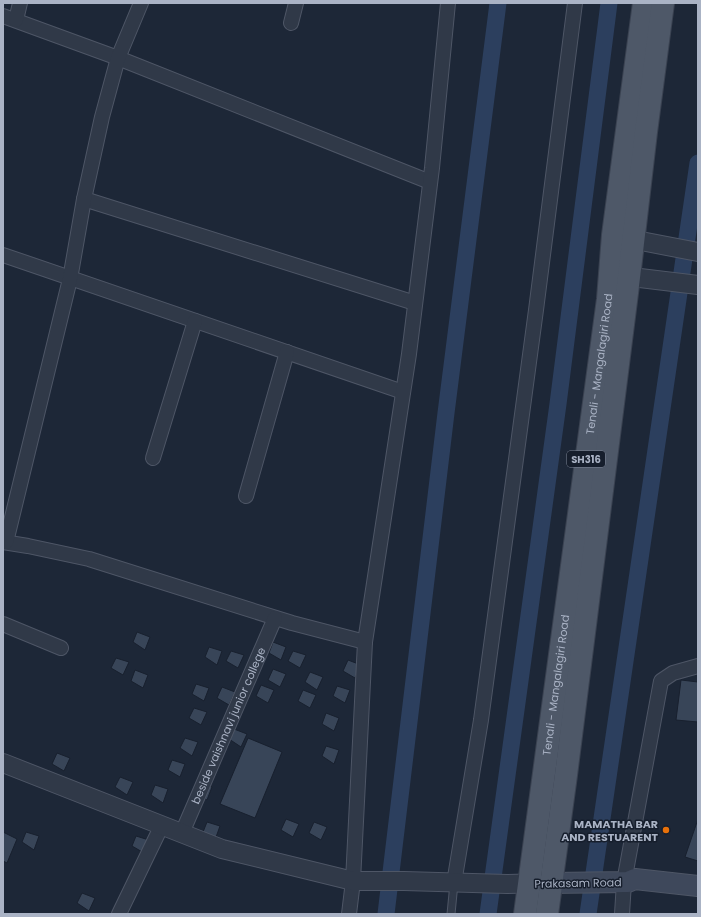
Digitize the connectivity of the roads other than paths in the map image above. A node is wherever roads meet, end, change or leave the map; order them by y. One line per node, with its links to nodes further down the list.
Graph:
1 (20, 3): 8 (street)
2 (141, 3): 10 (street)
3 (296, 3): 9 (street)
4 (448, 3): 11 (street)
5 (575, 3): 36 (street)
6 (644, 3): 13 (main road, Tenali - Mangalagiri Road / SH316)
7 (663, 3): 13 (main road, Tenali - Mangalagiri Road / SH316)
8 (10, 18): 10 (street)
9 (291, 23)
10 (118, 58): 11 (street); 12 (street)
11 (430, 182): 19 (street)
12 (84, 199): 17 (street); 19 (street)
13 (629, 239): 14 (street); 16 (main road, Tenali - Mangalagiri Road / SH316)
14 (698, 252)
15 (3, 255): 17 (street)
16 (625, 276): 18 (street); 37 (main road, Tenali - Mangalagiri Road / SH316); 38 (main road, Tenali - Mangalagiri Road / SH316)
17 (70, 279): 20 (street); 25 (street)
18 (698, 285)
19 (415, 303): 22 (street)
20 (195, 321): 21 (street); 23 (street)
21 (287, 352): 22 (street); 24 (street)
22 (403, 392): 28 (street)
23 (153, 458)
24 (246, 496)
25 (4, 542): 26 (street)
26 (275, 618): 28 (street); 33 (street, beside vaishnavi junior college)
27 (3, 624): 29 (street)
28 (365, 642): 34 (street)
29 (61, 648)
30 (698, 666): 35 (street)
31 (3, 762): 32 (street, Prakasam Road)
32 (162, 825): 33 (street, Prakasam Road); 41 (street)
33 (182, 833): 34 (street, Prakasam Road)
34 (359, 881): 36 (street, Prakasam Road); 42 (street)
35 (621, 882): 38 (main road, Prakasam Road); 39 (main road, Prakasam Road); 40 (main road, Prakasam Road); 46 (street)
36 (454, 883): 37 (street, Prakasam Road); 43 (lane)
37 (529, 883): 38 (street, Prakasam Road); 44 (main road, Tenali - Mangalagiri Road / SH316)
38 (553, 883): 45 (main road, Tenali - Mangalagiri Road / SH316)
39 (698, 886)
40 (698, 897)
41 (119, 914)
42 (348, 914)
43 (451, 914)
44 (525, 914)
45 (547, 914)
46 (622, 914)

